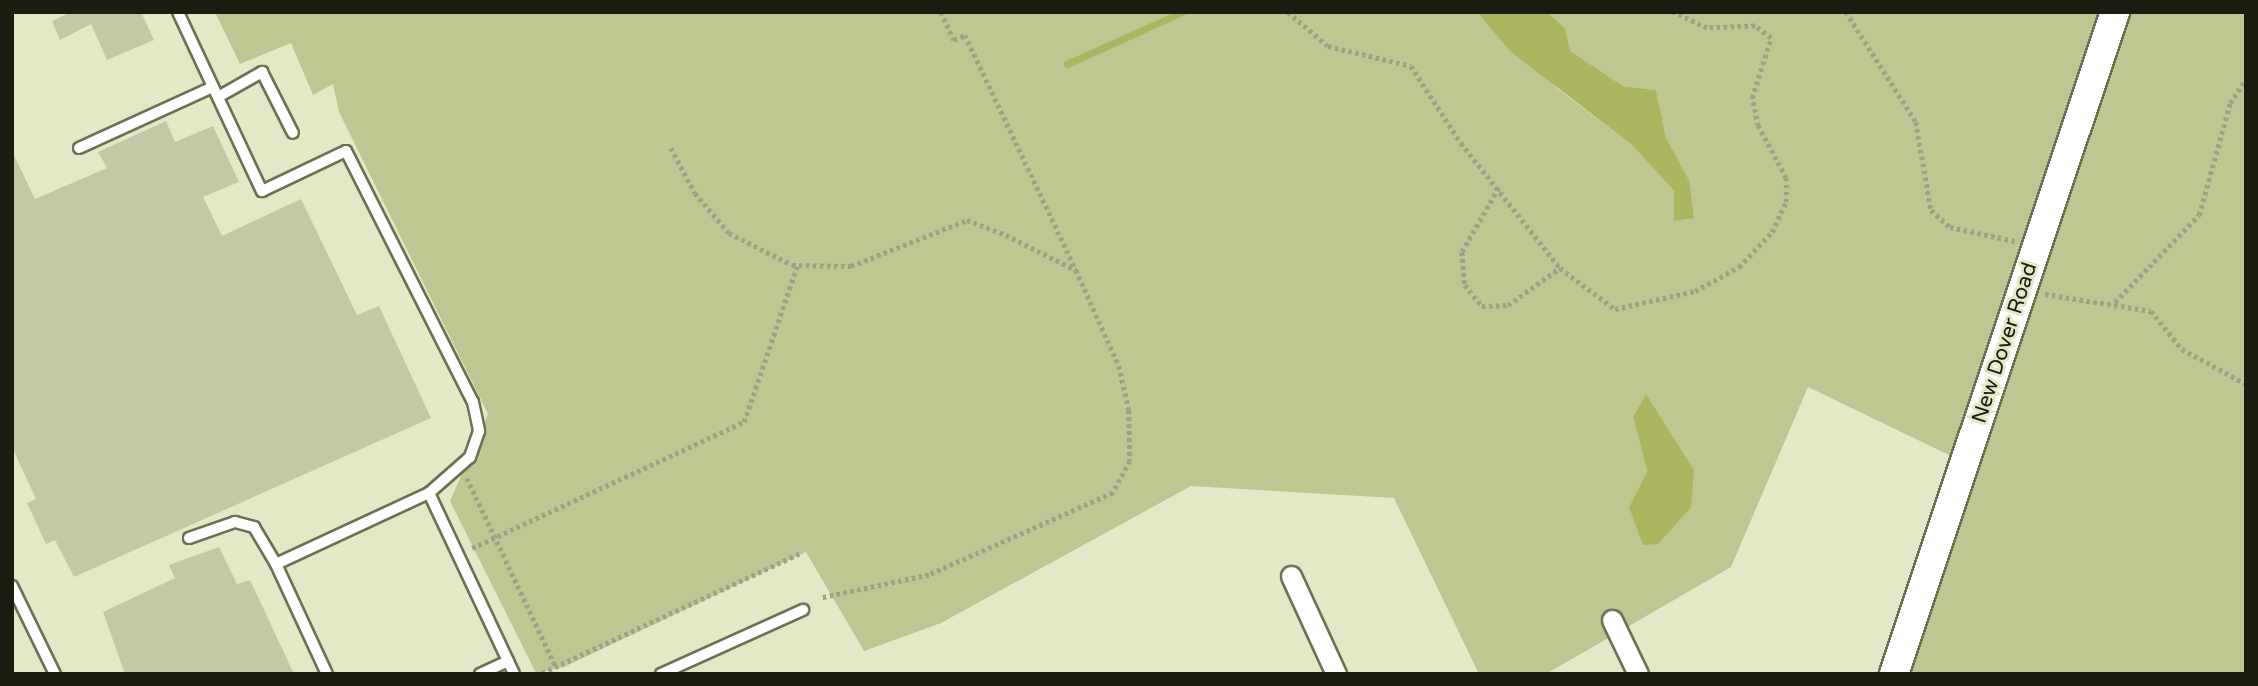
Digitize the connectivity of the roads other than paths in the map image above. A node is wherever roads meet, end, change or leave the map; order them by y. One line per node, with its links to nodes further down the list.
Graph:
1 (178, 12): 3 (lane)
2 (2115, 12): 21 (street, New Dover Road)
3 (216, 92): 4 (lane); 5 (lane); 6 (lane)
4 (293, 133)
5 (79, 148)
6 (429, 493): 8 (lane); 13 (lane)
7 (189, 538): 8 (lane)
8 (276, 564): 15 (lane)
9 (1291, 576): 19 (street)
10 (12, 586): 14 (lane)
11 (803, 610): 18 (lane)
12 (1612, 620): 20 (street)
13 (508, 661): 16 (lane); 17 (lane)
14 (55, 674)
15 (327, 674)
16 (481, 674)
17 (513, 674)
18 (661, 674)
19 (1336, 674)
20 (1637, 674)
21 (1894, 674)

